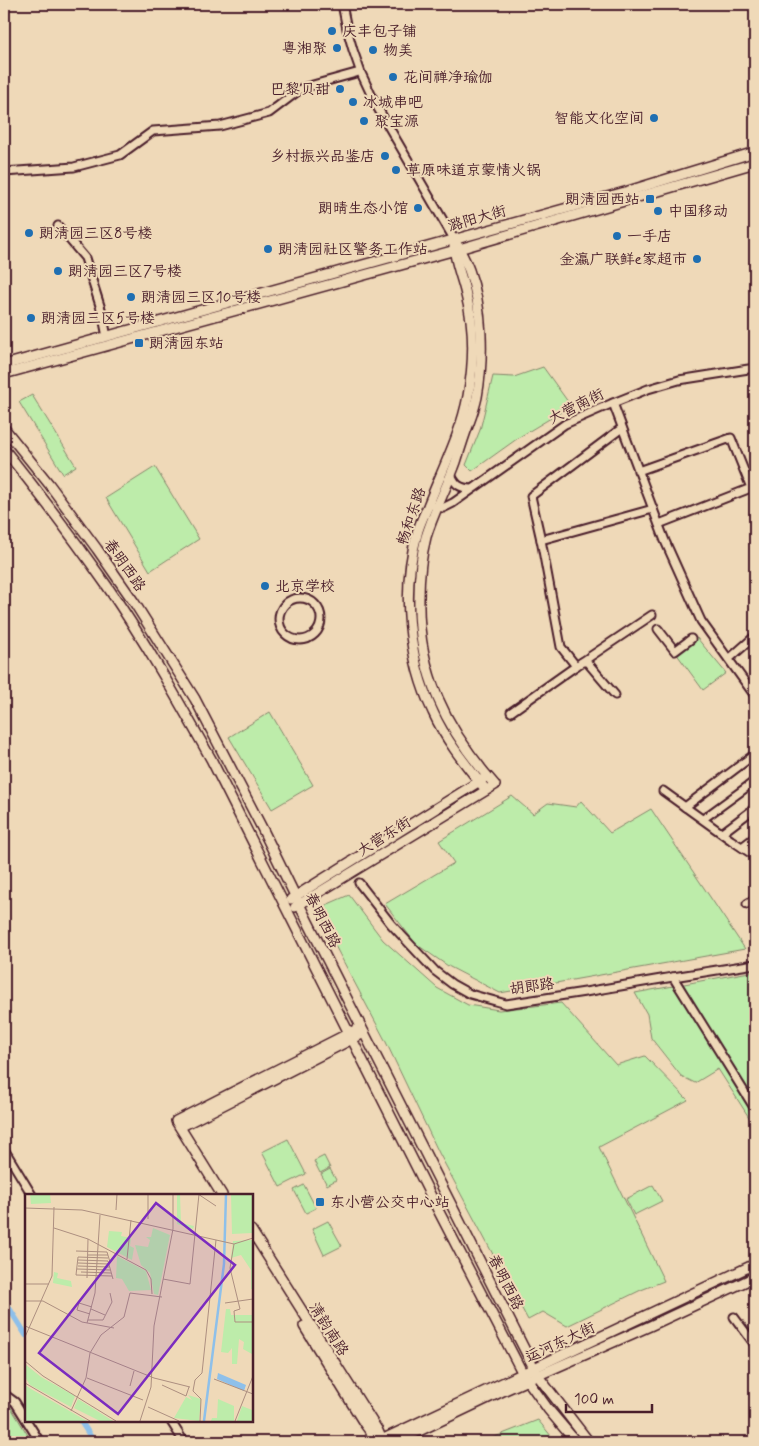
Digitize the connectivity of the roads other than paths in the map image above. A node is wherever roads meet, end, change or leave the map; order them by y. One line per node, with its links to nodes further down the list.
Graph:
1 (342, 4): 7 (street, 畅和东路)
2 (356, 73): 5 (street)
3 (755, 152): 7 (main road, 潞阳大街)
4 (755, 163): 8 (main road, 潞阳大街)
5 (4, 172)
6 (58, 226): 9 (street)
7 (454, 239): 8 (main road, 畅和东路); 9 (main road, 潞阳大街)
8 (456, 249): 12 (main road, 潞阳大街); 18 (main road, 畅和东路); 20 (main road, 畅和东路)
9 (107, 337): 10 (main road, 潞阳大街)
10 (4, 365)
11 (755, 368): 13 (street, 大营南街)
12 (4, 374)
13 (613, 403): 15 (street); 19 (street, 大营南街)
14 (4, 428): 49 (main road, 春明西路)
15 (622, 428): 17 (street); 23 (street)
16 (4, 450): 51 (main road, 春明西路)
17 (638, 471): 21 (street); 22 (street)
18 (451, 474): 19 (street); 20 (main road, 畅和东路)
19 (471, 489): 20 (street, 大营南街)
20 (433, 505): 35 (main road, 畅和东路)
21 (653, 509): 22 (street); 23 (street)
22 (659, 524): 29 (street)
23 (541, 540): 30 (street)
24 (652, 615): 30 (street)
25 (658, 629): 28 (street)
26 (755, 636): 29 (street)
27 (306, 639): 27 (street)
28 (691, 639)
29 (729, 659): 32 (street)
30 (579, 664): 31 (street); 33 (street)
31 (615, 695)
32 (755, 696)
33 (511, 712)
34 (755, 754): 40 (street)
35 (484, 779): 37 (main road, 畅和东路); 38 (main road, 畅和东路); 49 (main road, 大营东街)
36 (755, 781): 42 (street)
37 (495, 784): 38 (main road, 大营东街)
38 (486, 790): 49 (main road, 大营东街)
39 (663, 791): 40 (street)
40 (685, 807): 42 (street)
41 (755, 808): 43 (street)
42 (703, 819): 43 (street)
43 (722, 833): 45 (street)
44 (755, 837): 45 (street)
45 (742, 847): 46 (street)
46 (755, 856)
47 (359, 883): 53 (street, 胡郎路)
48 (755, 898): 50 (street)
49 (298, 900): 51 (main road, 大营东街); 54 (main road, 春明西路)
50 (748, 904)
51 (286, 907): 55 (main road, 春明西路)
52 (755, 964): 53 (street, 胡郎路)
53 (673, 977): 56 (street)
54 (363, 1030): 55 (main road); 68 (main road, 春明西路)
55 (350, 1037): 57 (main road); 69 (main road, 春明西路)
56 (755, 1109)
57 (182, 1123): 60 (main road); 61 (main road)
58 (4, 1149): 59 (street)
59 (31, 1194)
60 (221, 1194)
61 (228, 1194)
62 (252, 1232): 76 (main road, 清韵南路)
63 (252, 1243): 76 (main road, 清韵南路)
64 (755, 1264): 68 (main road, 运河东大街)
65 (755, 1276): 68 (main road, 运河东大街)
66 (734, 1317): 67 (street)
67 (755, 1345)
68 (536, 1373): 69 (main road, 运河东大街); 79 (main road, 春明西路)
69 (525, 1378): 76 (main road, 运河东大街); 77 (main road, 运河东大街); 78 (main road, 春明西路)
70 (4, 1394): 71 (street)
71 (25, 1418)
72 (27, 1421): 74 (street)
73 (171, 1421): 75 (street)
74 (40, 1442)
75 (184, 1442)
76 (380, 1442)
77 (396, 1442)
78 (576, 1442)
79 (589, 1442)

